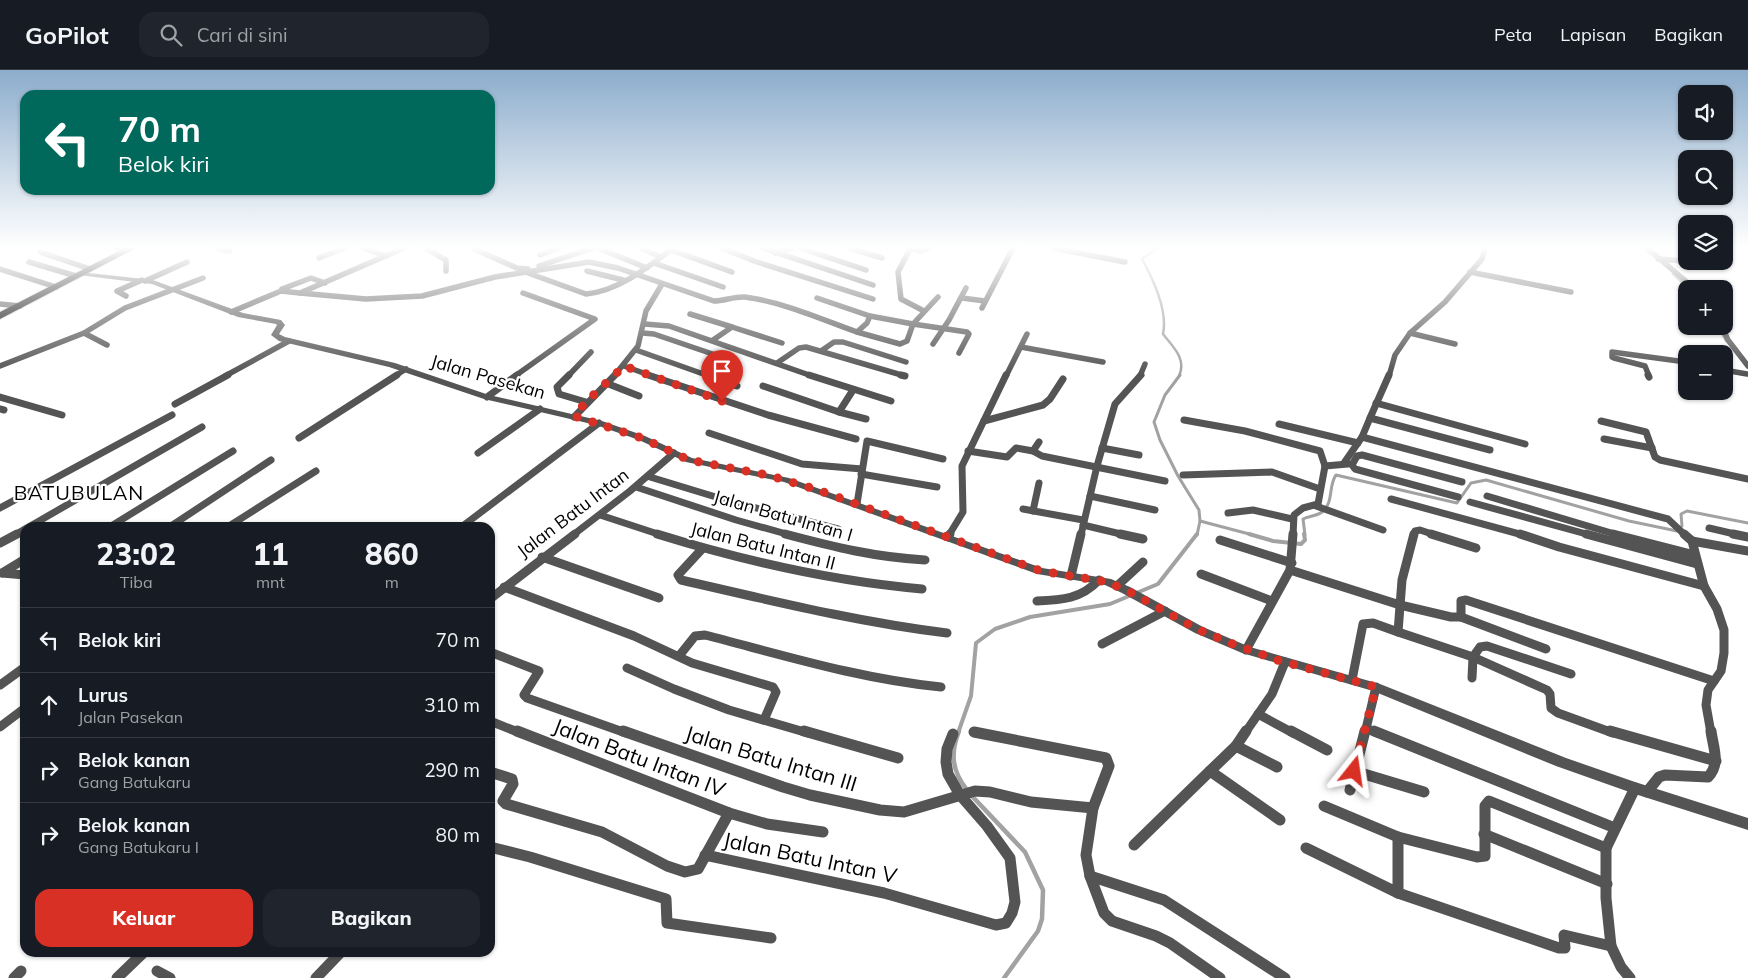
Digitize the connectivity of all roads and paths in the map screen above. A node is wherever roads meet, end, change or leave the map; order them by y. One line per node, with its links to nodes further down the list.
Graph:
1 (50, 290): 28 (highway)
2 (121, 290): 21 (street)
3 (170, 290): 40 (street)
4 (176, 290): 31 (street)
5 (306, 290): 19 (street)
6 (448, 290): 19 (street)
7 (581, 290): 8 (street)
8 (604, 290)
9 (658, 290): 35 (street)
10 (681, 290): 39 (street)
11 (846, 290): 25 (street)
12 (900, 290): 30 (street)
13 (965, 290): 24 (street)
14 (991, 290): 26 (street)
15 (1455, 290): 42 (street)
16 (1563, 290): 18 (street)
17 (281, 291): 19 (street); 31 (street)
18 (1571, 292)
19 (300, 293)
20 (523, 293): 77 (street)
21 (126, 296)
22 (938, 297): 30 (street)
23 (817, 298): 34 (street)
24 (962, 298): 26 (street); 38 (street)
25 (873, 299)
26 (985, 301): 29 (street)
27 (0, 304): 28 (street)
28 (20, 306): 33 (highway)
29 (982, 308)
30 (924, 311): 36 (street)
31 (231, 312): 46 (street)
32 (690, 314): 37 (street)
33 (0, 316)
34 (870, 316): 36 (street); 39 (street)
35 (645, 324): 41 (street); 45 (street)
36 (913, 324): 38 (street); 39 (street)
37 (732, 326): 45 (street); 47 (street)
38 (944, 328): 48 (street); 55 (street)
39 (857, 332)
40 (84, 333): 50 (street); 62 (street)
41 (643, 333): 52 (street); 57 (street)
42 (1410, 333): 49 (street); 80 (street)
43 (1027, 334): 51 (street)
44 (1726, 335): 64 (street)
45 (713, 340): 60 (street)
46 (289, 341): 65 (street, Jalan Pasekan); 81 (street)
47 (782, 343)
48 (933, 344)
49 (1455, 344)
50 (107, 345)
51 (1021, 348): 59 (street); 90 (street)
52 (636, 350): 63 (street); 72 (street)
53 (821, 351): 58 (street); 60 (street); 68 (street)
54 (591, 352): 79 (street)
55 (960, 352)
56 (1678, 361): 69 (street)
57 (736, 362)
58 (906, 362)
59 (1104, 362)
60 (777, 363): 74 (street)
61 (1145, 364): 102 (street)
62 (0, 366)
63 (624, 366): 71 (street); 97 (street)
64 (1748, 366)
65 (406, 369): 77 (street, Jalan Pasekan); 96 (street)
66 (1733, 372): 67 (street)
67 (1748, 374)
68 (905, 376)
69 (1649, 377)
70 (1063, 379): 90 (street)
71 (606, 383): 75 (street); 79 (street)
72 (737, 386)
73 (763, 386): 83 (street)
74 (853, 390): 78 (street); 83 (street)
75 (639, 396)
76 (0, 397): 84 (street)
77 (488, 397): 82 (street, Jalan Pasekan)
78 (891, 401)
79 (586, 402): 86 (street)
80 (1376, 403): 87 (street); 101 (street)
81 (175, 404)
82 (540, 409): 86 (street, Jalan Pasekan); 108 (street)
83 (839, 412): 88 (street)
84 (62, 415)
85 (172, 415): 135 (street)
86 (574, 416): 92 (street, Jalan Pasekan)
87 (1370, 418): 99 (street); 104 (street)
88 (866, 419)
89 (1184, 420): 116 (street)
90 (984, 421): 106 (street)
91 (1601, 421): 103 (street)
92 (600, 424): 109 (street, Jalan Pasekan); 146 (street)
93 (1279, 424): 99 (street)
94 (202, 427): 142 (street)
95 (709, 433): 118 (street)
96 (300, 438)
97 (856, 439)
98 (1604, 439): 103 (street)
99 (1360, 440): 113 (street); 156 (street)
100 (1039, 442): 107 (street)
101 (1525, 444)
102 (1102, 448): 110 (street); 115 (street)
103 (1652, 448): 121 (street)
104 (1490, 450)
105 (234, 451): 143 (street)
106 (968, 451): 107 (street); 152 (street)
107 (1034, 451): 115 (street)
108 (478, 453)
109 (674, 453): 120 (street, Jalan Batu Intan); 133 (street, Jalan Pasekan)
110 (1139, 455)
111 (943, 459): 118 (street)
112 (271, 460): 144 (street)
113 (1344, 463): 114 (street); 116 (street)
114 (1352, 465): 124 (street); 130 (street)
115 (1097, 466): 122 (street); 128 (street)
116 (1325, 466): 127 (street)
117 (316, 471): 145 (street)
118 (861, 472): 126 (street); 133 (street)
119 (1183, 475): 127 (street)
120 (650, 477): 125 (street, Jalan Batu Intan); 149 (street)
121 (1748, 479)
122 (1165, 481)
123 (1039, 482): 137 (street)
124 (1462, 482)
125 (636, 487): 140 (street, Jalan Batu Intan); 163 (street, Jalan Batu Intan I)
126 (937, 487)
127 (1320, 489): 134 (street)
128 (1090, 496): 138 (street); 147 (street)
129 (1487, 496): 161 (street)
130 (1458, 497)
131 (1391, 499): 174 (street)
132 (1470, 502): 166 (street)
133 (857, 504): 152 (street, Jalan Pasekan)
134 (1316, 506): 141 (street); 150 (street)
135 (0, 508)
136 (1023, 509): 137 (street)
137 (1033, 510): 147 (street)
138 (1155, 510)
139 (1228, 513): 141 (street)
140 (600, 515): 159 (street, Jalan Batu Intan II); 162 (street, Jalan Batu Intan)
141 (1292, 519): 167 (street)
142 (36, 522)
143 (118, 522)
144 (177, 522)
145 (235, 522)
146 (468, 522)
147 (1083, 523): 154 (street); 171 (street)
148 (1709, 528): 153 (street)
149 (838, 530)
150 (1383, 530)
151 (20, 531): 157 (street)
152 (948, 537): 171 (street, Jalan Pasekan)
153 (1748, 537)
154 (1143, 539)
155 (1220, 540): 167 (street)
156 (1692, 540): 160 (street); 161 (street)
157 (0, 543)
158 (1476, 548): 181 (street)
159 (702, 549): 176 (street, Jalan Batu Intan II); 185 (street)
160 (1748, 551)
161 (1695, 555): 166 (street)
162 (542, 557): 175 (street, Jalan Batu Intan); 178 (street)
163 (925, 560)
164 (20, 562): 168 (street)
165 (1143, 562): 173 (street)
166 (1697, 564): 174 (street)
167 (1291, 567): 180 (street); 181 (street)
168 (1, 573): 170 (street)
169 (1201, 574): 180 (street)
170 (20, 575)
171 (1071, 576): 172 (street, Jalan Pasekan)
172 (1099, 580): 173 (street, Jalan Pasekan); 179 (street)
173 (1117, 586): 182 (street, Jalan Pasekan)
174 (1704, 586): 198 (street)
175 (504, 587): 177 (street, Jalan Batu Intan); 190 (street)
176 (922, 590)
177 (495, 595)
178 (659, 598)
179 (1037, 601)
180 (1272, 601): 188 (street)
181 (1400, 605): 183 (street); 184 (street)
182 (1164, 611): 186 (street); 188 (street, Jalan Pasekan)
183 (1461, 617): 187 (street); 198 (street)
184 (1398, 632): 191 (street); 197 (street)
185 (947, 633)
186 (1102, 644)
187 (1546, 649)
188 (1246, 650): 192 (street, Jalan Pasekan)
189 (495, 654): 221 (street, Jalan Batu Intan III)
190 (679, 656): 200 (street); 204 (street)
191 (1473, 657): 195 (street); 196 (street); 213 (street)
192 (1285, 662): 197 (street, Jalan Pasekan); 203 (street)
193 (627, 668): 204 (street)
194 (20, 671): 199 (street)
195 (1571, 674)
196 (1472, 678)
197 (1352, 680): 201 (street, Jalan Pasekan)
198 (1714, 681): 213 (street)
199 (0, 685)
200 (941, 687)
201 (1376, 687): 207 (street); 219 (street, Jalan Pasekan)
202 (20, 712): 206 (street)
203 (1258, 714): 210 (street); 211 (street)
204 (764, 720): 212 (street)
205 (495, 723): 224 (street, Jalan Batu Intan IV)
206 (0, 726)
207 (1366, 728): 216 (street); 227 (street)
208 (974, 732): 223 (street)
209 (953, 734): 221 (street)
210 (1236, 746): 214 (street); 215 (street)
211 (1327, 750)
212 (898, 758)
213 (1716, 761): 219 (street)
214 (1277, 767)
215 (1210, 771): 225 (street); 231 (street)
216 (1354, 771): 218 (street); 220 (street)
217 (495, 774): 235 (street, Jalan Batu Intan V)
218 (1350, 790)
219 (1641, 790): 226 (street, Jalan Pasekan); 227 (street)
220 (1424, 792)
221 (960, 794): 223 (street, Jalan Batu Intan III); 235 (street, Jalan Batu Intan V)
222 (1324, 806): 230 (street)
223 (1094, 808): 236 (street)
224 (729, 812): 228 (street); 235 (street, Jalan Batu Intan IV)
225 (1280, 820)
226 (1748, 824)
227 (1614, 828): 234 (street)
228 (823, 832)
229 (1484, 834): 230 (street); 234 (street); 237 (street)
230 (1398, 837): 238 (street)
231 (1134, 846)
232 (495, 848): 239 (street)
233 (1306, 848): 238 (street)
234 (1606, 848): 237 (street)
235 (706, 855)
236 (1090, 876): 248 (street); 249 (street)
237 (1606, 884): 240 (street)
238 (1398, 893): 240 (street)
239 (771, 938)
240 (1611, 946): 244 (street)
241 (139, 957): 245 (street)
242 (336, 957): 247 (street)
243 (157, 971): 246 (street)
244 (1627, 977)
245 (117, 978)
246 (170, 978)
247 (316, 978)
248 (1220, 978)
249 (1285, 978)

